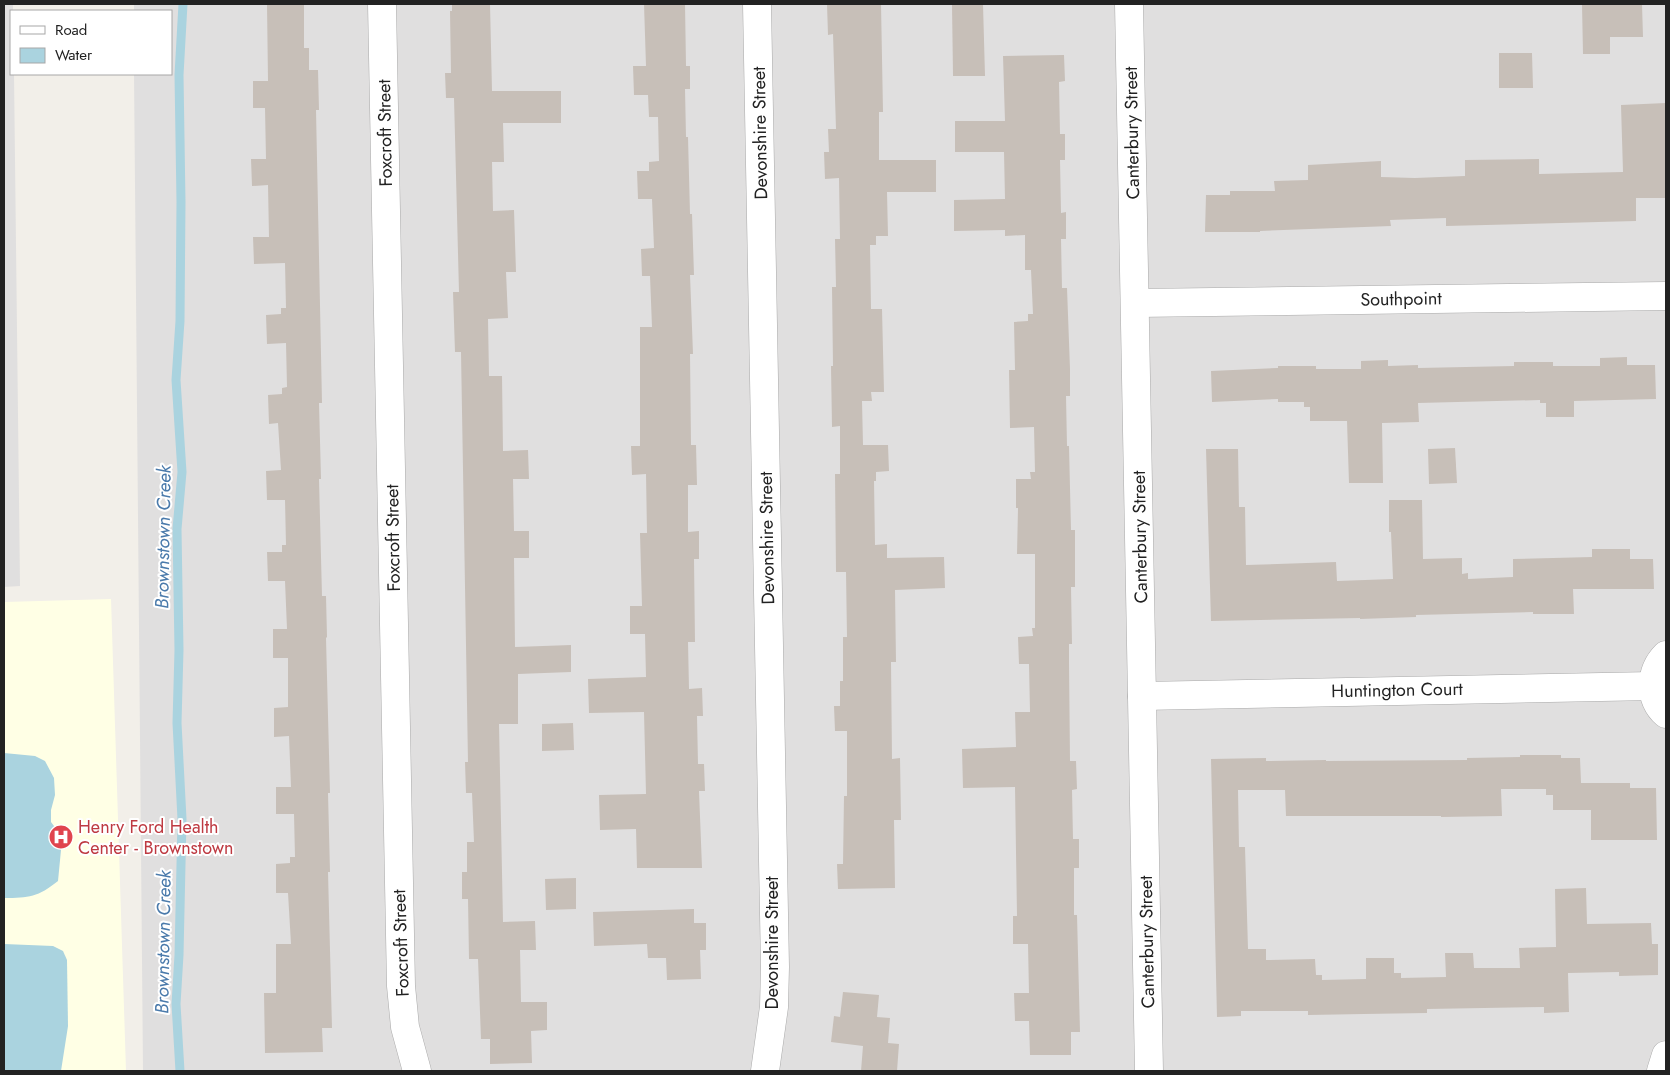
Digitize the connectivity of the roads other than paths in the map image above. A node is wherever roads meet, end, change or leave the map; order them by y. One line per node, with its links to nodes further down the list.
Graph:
1 (382, 4): 11 (street, Foxcroft Street)
2 (757, 4): 12 (street, Devonshire Street)
3 (1129, 4): 5 (street, Canterbury Street)
4 (1666, 296): 5 (street, Southpoint)
5 (1136, 303): 8 (street, Canterbury Street)
6 (1666, 655): 7 (street)
7 (1653, 686): 8 (street, Huntington Court); 9 (street)
8 (1142, 696): 13 (street, Canterbury Street)
9 (1666, 714)
10 (1666, 1055): 14 (street)
11 (417, 1071)
12 (765, 1071)
13 (1149, 1071)
14 (1661, 1071)

